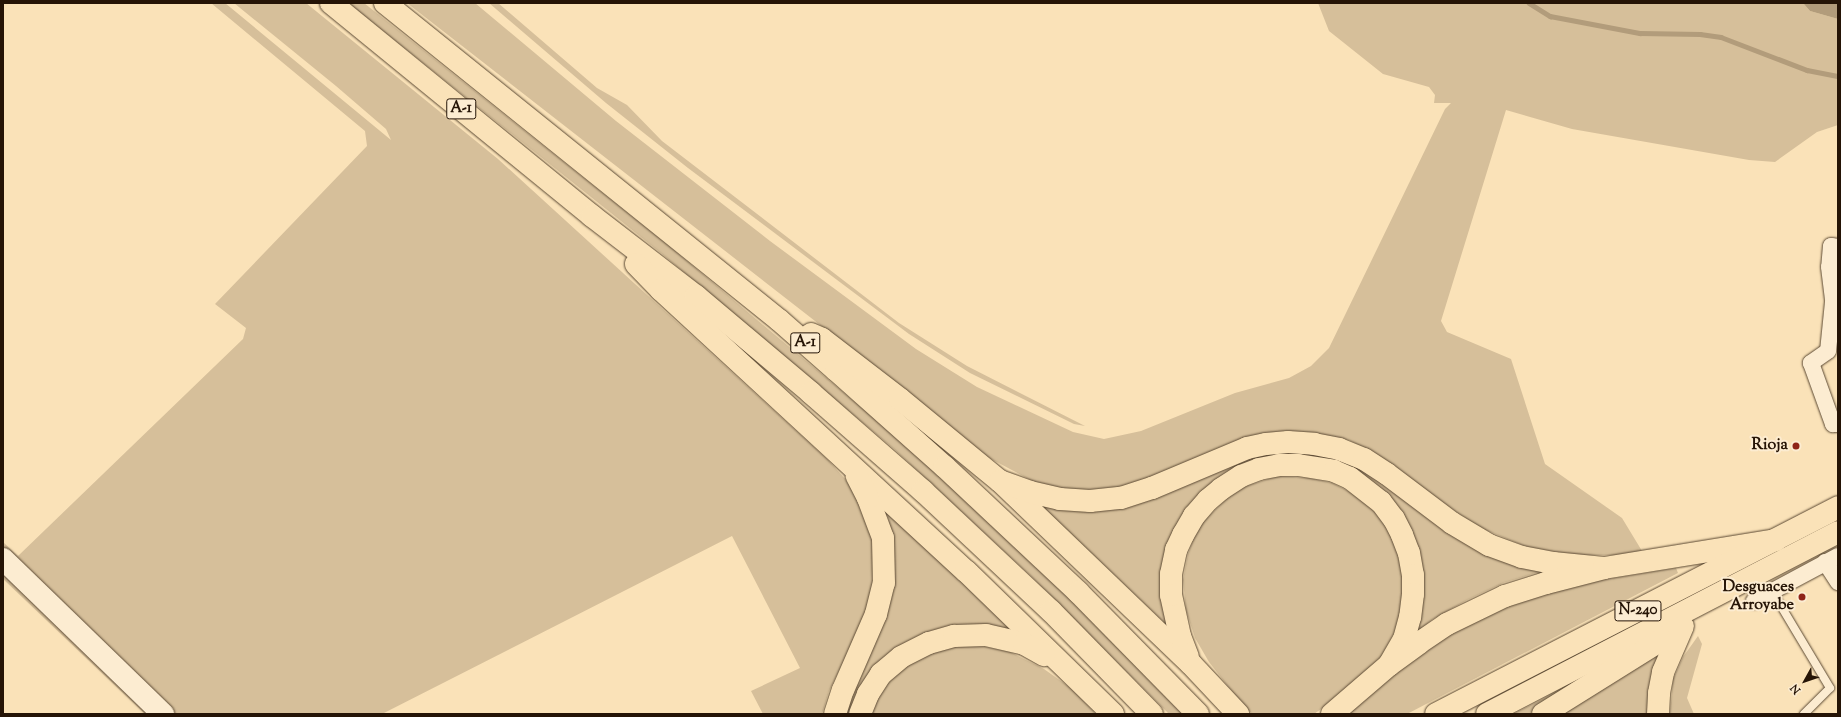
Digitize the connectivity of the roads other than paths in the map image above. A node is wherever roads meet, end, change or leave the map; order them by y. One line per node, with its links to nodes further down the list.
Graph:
1 (331, 3): 3 (highway, A-1)
2 (385, 3): 5 (highway, A-1)
3 (592, 216): 7 (highway); 27 (highway, A-1)
4 (1838, 247): 6 (street)
5 (779, 320): 8 (highway); 28 (highway, A-1)
6 (1838, 424)
7 (852, 466): 22 (highway); 24 (highway)
8 (1000, 481): 14 (highway); 20 (highway)
9 (1838, 507): 11 (highway, N-240)
10 (1838, 532): 17 (highway, N-240)
11 (1776, 540): 14 (highway); 31 (highway, N-240)
12 (3, 559): 23 (street)
13 (1832, 559): 15 (street); 16 (street)
14 (1604, 568): 21 (highway)
15 (1838, 582)
16 (1772, 591): 18 (street); 35 (lane)
17 (1725, 592): 19 (highway); 32 (highway, N-240)
18 (1754, 601)
19 (1683, 626): 33 (highway); 34 (highway)
20 (1191, 664): 21 (highway); 29 (highway)
21 (1389, 665): 30 (highway)
22 (1064, 667): 25 (highway); 26 (highway)
23 (163, 714)
24 (835, 714)
25 (860, 714)
26 (1113, 714)
27 (1152, 714)
28 (1198, 714)
29 (1238, 714)
30 (1332, 714)
31 (1436, 714)
32 (1487, 714)
33 (1543, 714)
34 (1658, 714)
35 (1804, 714)

